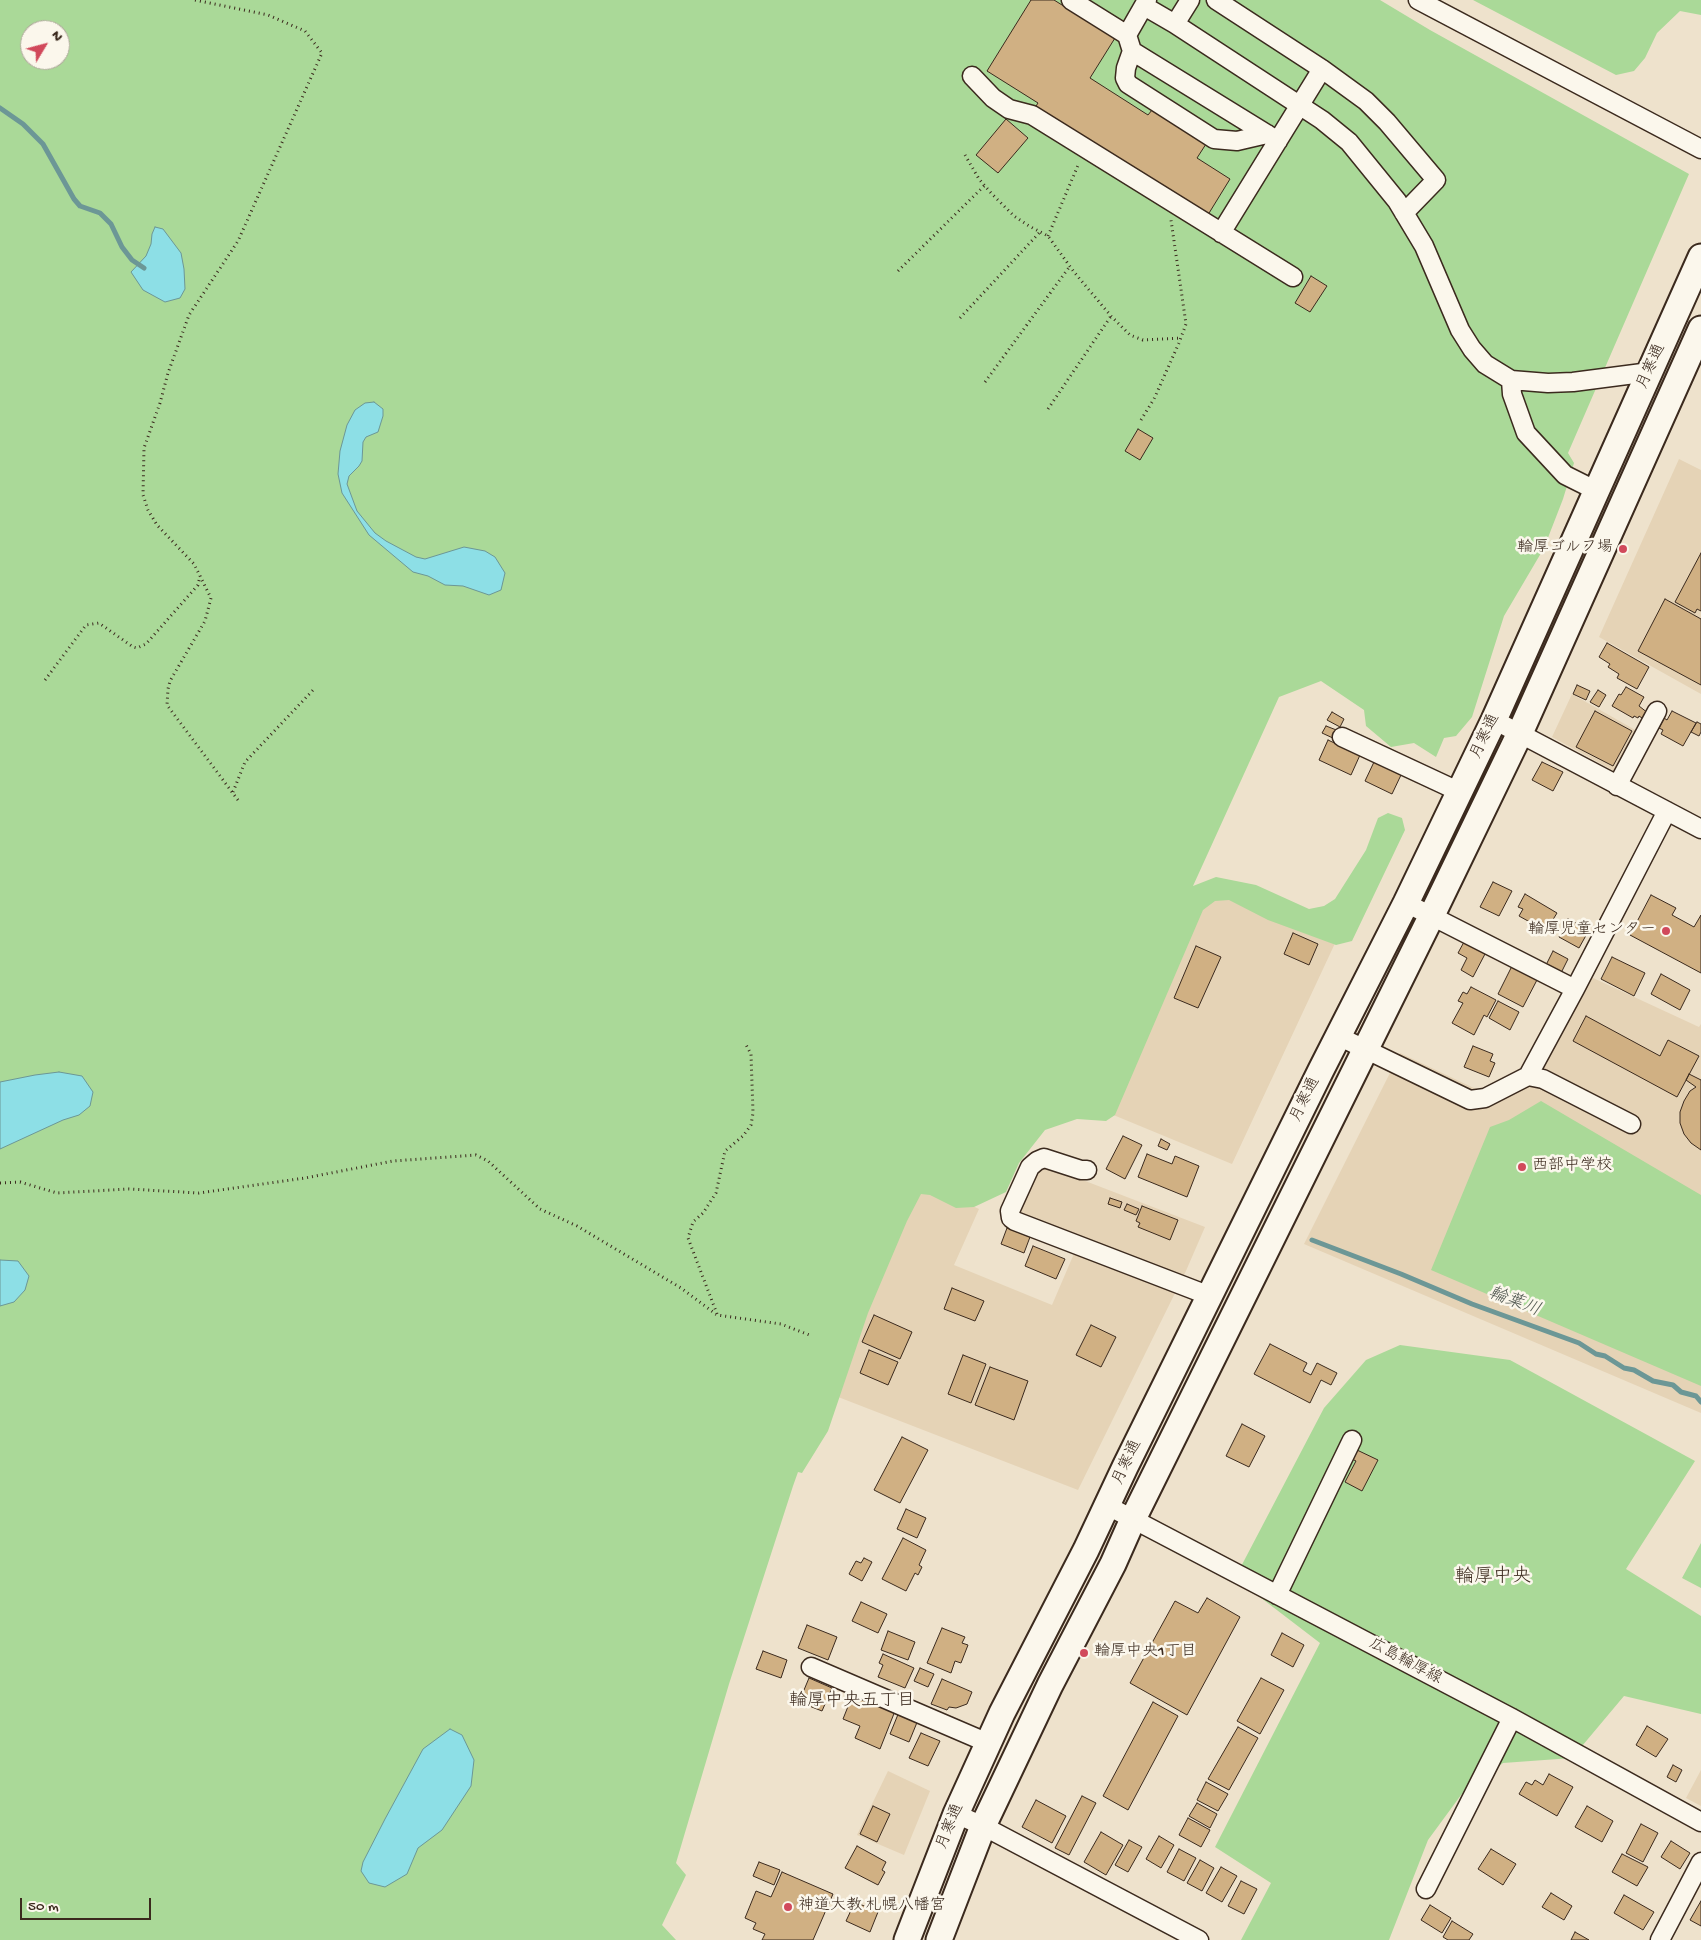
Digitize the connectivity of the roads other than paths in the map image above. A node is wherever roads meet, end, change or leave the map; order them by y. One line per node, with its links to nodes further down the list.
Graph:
1 (1071, 0): 7 (street)
2 (1190, 0): 6 (street)
3 (1216, 0): 8 (street)
4 (1418, 0): 12 (street)
5 (1146, 3): 6 (street); 7 (street)
6 (1175, 24): 10 (street)
7 (1130, 43): 11 (street); 11 (street)
8 (1322, 68): 10 (street); 13 (street)
9 (972, 76): 14 (street)
10 (1299, 104): 11 (street); 13 (street)
11 (1272, 138): 14 (street)
12 (1701, 149)
13 (1404, 213): 19 (street)
14 (1221, 233): 16 (street)
15 (1701, 257): 18 (highway, 月寒通)
16 (1293, 276)
17 (1701, 329): 23 (highway, 月寒通)
18 (1650, 372): 19 (street); 20 (highway, 月寒通)
19 (1511, 380): 20 (street)
20 (1597, 491): 22 (highway, 月寒通)
21 (1657, 712): 25 (street)
22 (1494, 720): 23 (street); 26 (highway, 月寒通)
23 (1520, 733): 25 (street); 30 (highway, 月寒通)
24 (1342, 737): 26 (street)
25 (1616, 786): 27 (street)
26 (1460, 792): 29 (highway, 月寒通)
27 (1667, 811): 28 (street); 31 (street)
28 (1701, 830)
29 (1406, 903): 30 (street); 32 (highway, 月寒通)
30 (1432, 915): 31 (street); 33 (highway, 月寒通)
31 (1575, 989): 34 (street)
32 (1338, 1036): 33 (street); 37 (highway, 月寒通)
33 (1365, 1049): 34 (street); 40 (highway, 月寒通)
34 (1528, 1076): 35 (street)
35 (1630, 1124)
36 (1087, 1170): 37 (street)
37 (1210, 1296): 39 (highway, 月寒通)
38 (1352, 1440): 41 (street)
39 (1108, 1506): 40 (street, 広島輪厚線); 44 (highway, 月寒通)
40 (1133, 1519): 41 (street, 広島輪厚線); 47 (highway, 月寒通)
41 (1277, 1595): 43 (street, 広島輪厚線)
42 (811, 1667): 44 (street)
43 (1512, 1718): 46 (street, 広島輪厚線); 49 (street)
44 (988, 1743): 45 (highway, 月寒通)
45 (956, 1814): 47 (street); 50 (highway, 月寒通)
46 (1701, 1822)
47 (983, 1826): 51 (highway, 月寒通); 52 (street)
48 (1701, 1862): 53 (street)
49 (1426, 1889)
50 (907, 1940)
51 (939, 1940)
52 (1199, 1940)
53 (1660, 1940)

